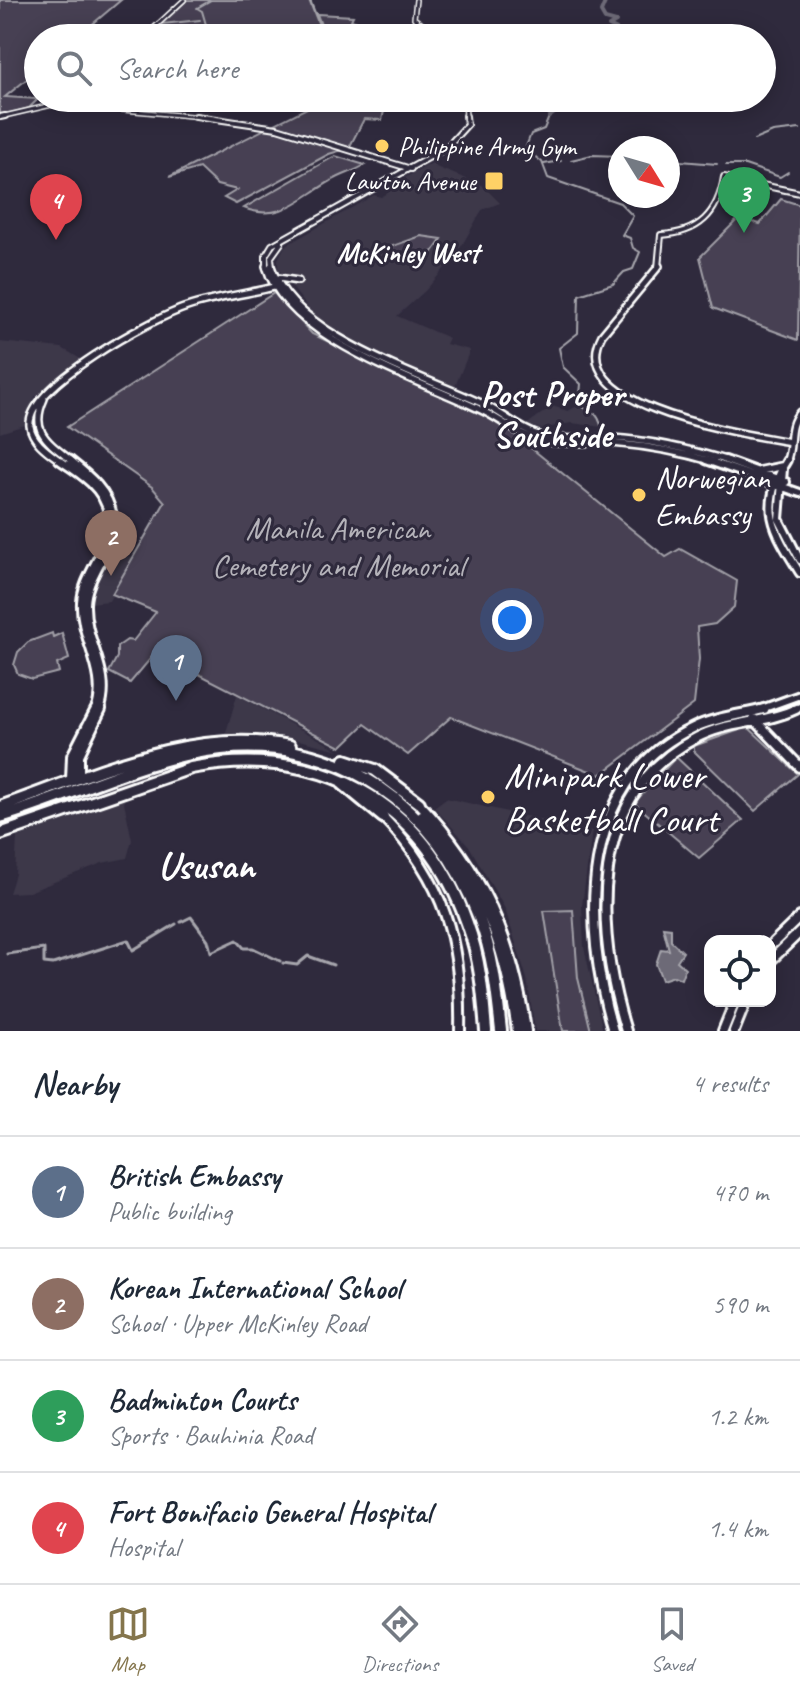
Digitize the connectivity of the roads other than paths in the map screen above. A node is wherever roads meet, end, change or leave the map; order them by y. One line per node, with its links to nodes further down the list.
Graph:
1 (184, 0): 3 (main road)
2 (414, 0): 4 (main road)
3 (158, 24)
4 (422, 24)
5 (24, 109): 10 (main road)
6 (24, 112): 10 (main road)
7 (142, 112): 11 (main road)
8 (150, 112): 11 (main road)
9 (471, 112): 12 (main road)
10 (0, 117)
11 (378, 159): 12 (main road)
12 (408, 169): 14 (main road); 15 (main road)
13 (800, 193): 19 (main road)
14 (276, 277): 15 (main road); 16 (main road)
15 (280, 287): 16 (main road); 18 (main road); 33 (main road)
16 (292, 299): 18 (main road)
17 (800, 412): 19 (main road)
18 (528, 434): 21 (main road); 22 (main road)
19 (790, 441): 20 (main road)
20 (783, 467): 21 (main road); 22 (main road)
21 (759, 471): 22 (main road)
22 (778, 481): 23 (main road); 24 (main road); 25 (main road)
23 (800, 491)
24 (800, 560)
25 (800, 573)
26 (800, 695): 28 (main road)
27 (800, 707): 28 (main road)
28 (753, 716): 32 (main road); 54 (main road); 55 (main road)
29 (169, 750): 30 (main road); 33 (main road); 35 (main road)
30 (310, 753): 31 (main road); 35 (main road)
31 (335, 759): 36 (main road); 37 (main road)
32 (800, 767)
33 (73, 768): 35 (main road); 38 (main road)
34 (329, 773): 39 (main road); 41 (main road); 50 (main road)
35 (77, 787): 38 (main road); 39 (main road); 40 (main road)
36 (399, 797): 51 (main road); 52 (main road)
37 (419, 803): 53 (main road)
38 (5, 806)
39 (81, 806): 42 (main road)
40 (0, 817)
41 (383, 817): 49 (main road)
42 (0, 834)
43 (800, 917): 45 (main road)
44 (800, 932): 46 (main road)
45 (776, 940)
46 (776, 955)
47 (733, 1007): 56 (main road)
48 (744, 1007): 57 (main road)
49 (460, 1031)
50 (486, 1031)
51 (501, 1031)
52 (518, 1031)
53 (526, 1031)
54 (613, 1031)
55 (626, 1031)
56 (723, 1031)
57 (734, 1031)

